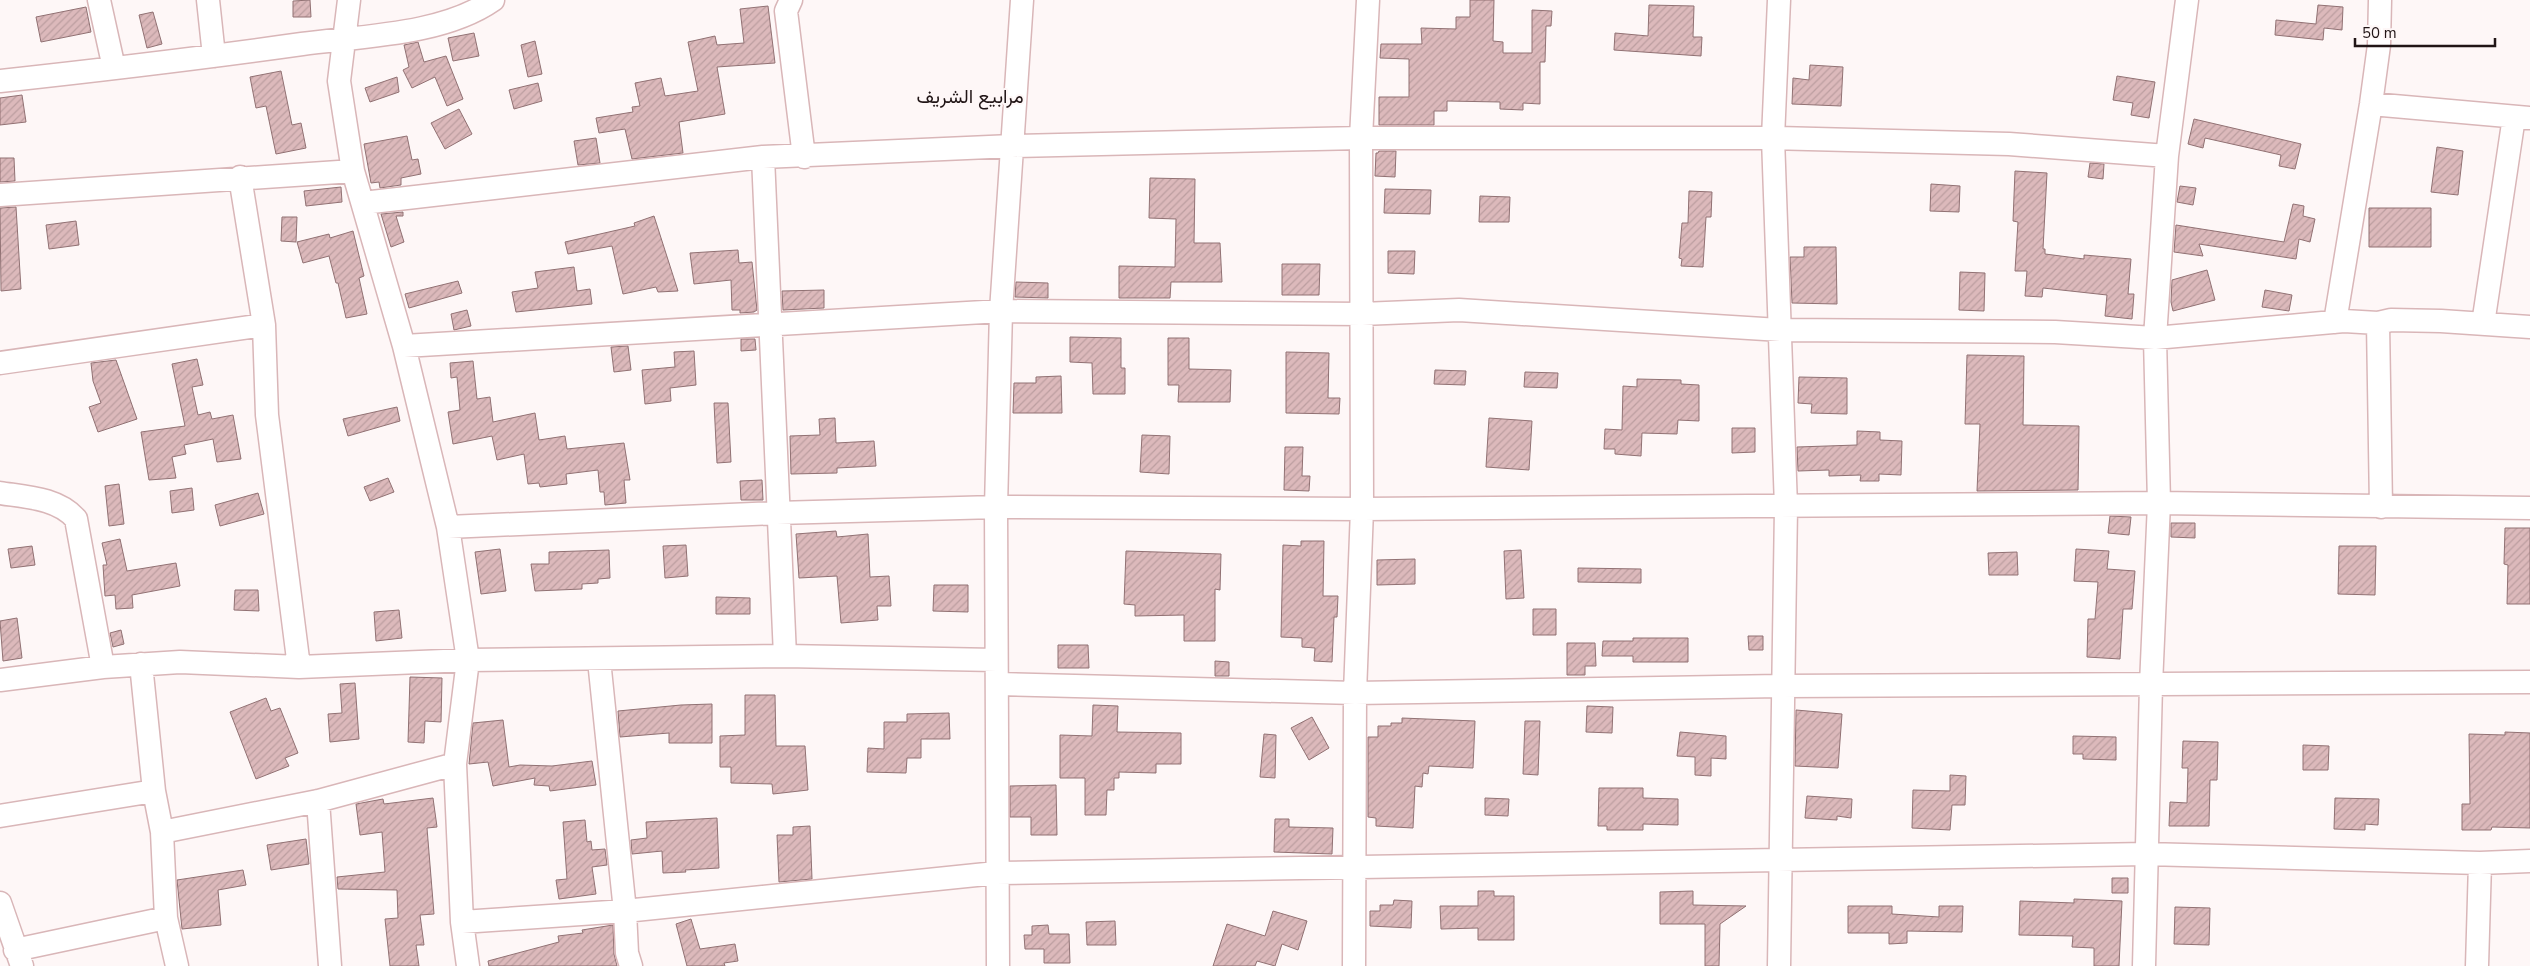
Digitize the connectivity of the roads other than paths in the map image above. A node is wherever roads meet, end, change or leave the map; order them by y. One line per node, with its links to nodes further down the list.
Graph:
1 (99, 0): 13 (street)
2 (208, 0): 12 (street)
3 (349, 0): 11 (street)
4 (493, 0): 11 (street)
5 (791, 0): 22 (street)
6 (1022, 0): 19 (street)
7 (1368, 0): 17 (street)
8 (1779, 0): 18 (street)
9 (2187, 0): 20 (street)
10 (2380, 0): 15 (street)
11 (346, 38): 12 (street); 23 (street)
12 (214, 56): 13 (street)
13 (114, 68): 14 (street)
14 (0, 81)
15 (2371, 104): 16 (street); 29 (street)
16 (2522, 118): 31 (street)
17 (1361, 138): 18 (street); 19 (street); 28 (street)
18 (1773, 138): 20 (street); 35 (street)
19 (1012, 146): 22 (street); 27 (street)
20 (2166, 156): 36 (street)
21 (763, 157): 22 (street); 26 (street); 33 (street)
22 (804, 157)
23 (353, 172): 24 (street); 26 (street)
24 (240, 177): 25 (street); 32 (street)
25 (0, 195)
26 (363, 202): 37 (street)
27 (1001, 311): 28 (street); 33 (street); 42 (street)
28 (1362, 314): 35 (street); 45 (street)
29 (2336, 322): 30 (street); 36 (street)
30 (2378, 323): 31 (street); 43 (street)
31 (2484, 324): 34 (street)
32 (264, 325): 38 (street); 54 (street)
33 (771, 326): 37 (street); 46 (street)
34 (2530, 327)
35 (1780, 330): 36 (street); 41 (street)
36 (2155, 338): 40 (street)
37 (404, 346): 47 (street)
38 (0, 363)
39 (0, 492): 53 (street)
40 (2158, 502): 41 (street); 43 (street); 58 (street)
41 (1786, 506): 45 (street); 59 (street)
42 (996, 507): 45 (street); 46 (street); 51 (street)
43 (2380, 507): 44 (street)
44 (2530, 508)
45 (1362, 509): 60 (street)
46 (777, 513): 47 (street); 48 (street)
47 (448, 527): 49 (street)
48 (785, 656): 50 (street); 51 (street)
49 (468, 660): 50 (street); 54 (street); 61 (street)
50 (599, 660): 73 (street)
51 (996, 660): 57 (street)
52 (141, 664): 53 (street); 54 (street); 62 (street)
53 (103, 667): 55 (street)
54 (300, 667)
55 (0, 680)
56 (2530, 682): 58 (street)
57 (998, 684): 60 (street); 71 (street)
58 (2151, 685): 59 (street); 66 (street)
59 (1783, 686): 60 (street); 67 (street)
60 (1355, 693): 70 (street)
61 (455, 764): 63 (street); 75 (street)
62 (154, 792): 64 (street); 65 (street)
63 (318, 801): 65 (street); 78 (street)
64 (0, 816)
65 (162, 832): 74 (street)
66 (2146, 854): 67 (street); 69 (street); 84 (street)
67 (1780, 859): 70 (street); 83 (street)
68 (2530, 861): 69 (street)
69 (2480, 863): 85 (street)
70 (1356, 866): 71 (street); 82 (street)
71 (996, 873): 73 (street); 81 (street)
72 (0, 902): 76 (street)
73 (626, 911): 75 (street); 80 (street)
74 (166, 918): 76 (street); 77 (street)
75 (462, 922): 79 (street)
76 (19, 958)
77 (177, 966)
78 (330, 966)
79 (468, 966)
80 (631, 966)
81 (998, 966)
82 (1354, 966)
83 (1779, 966)
84 (2144, 966)
85 (2477, 966)

